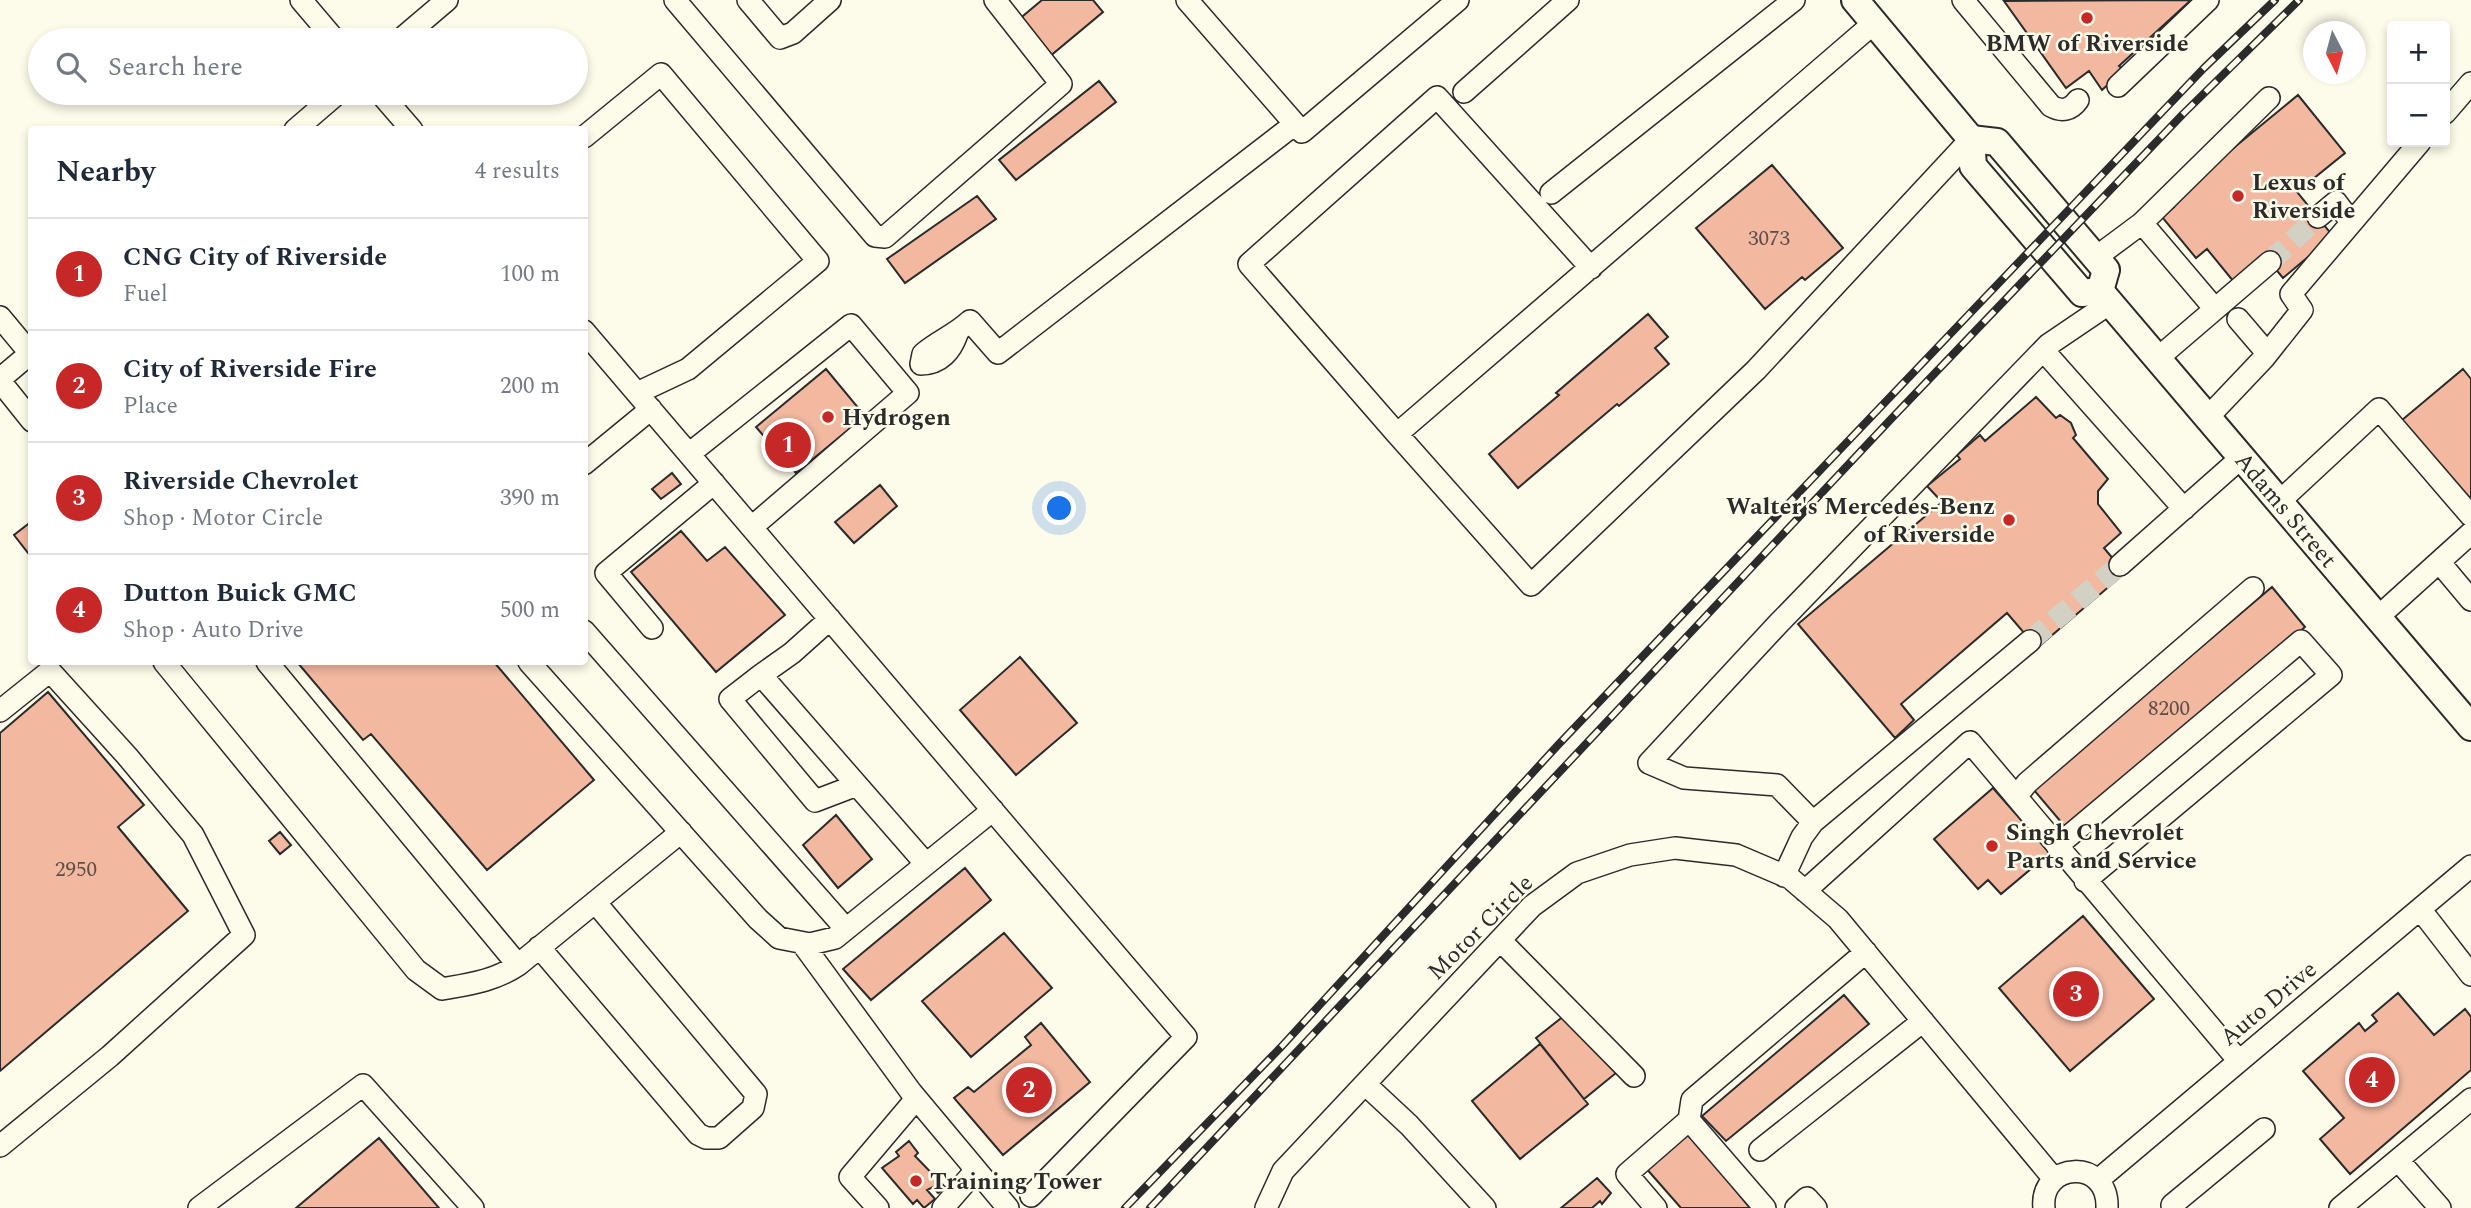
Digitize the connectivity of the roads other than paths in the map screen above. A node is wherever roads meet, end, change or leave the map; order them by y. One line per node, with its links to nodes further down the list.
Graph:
1 (301, 0): 15 (street)
2 (447, 0): 16 (street)
3 (675, 0): 6 (street)
4 (748, 0): 5 (street)
5 (830, 0)
6 (995, 0)
7 (1187, 0): 25 (street)
8 (1458, 0): 25 (street)
9 (1568, 0): 19 (street)
10 (1794, 0): 31 (street)
11 (1855, 0): 14 (main road, Adams Street)
12 (1963, 0): 21 (street)
13 (2208, 0): 18 (street)
14 (1874, 23): 29 (main road, Adams Street); 37 (street)
15 (325, 28)
16 (414, 28)
17 (2471, 83): 24 (street)
18 (2118, 86)
19 (1464, 92)
20 (2269, 98): 33 (street)
21 (2078, 100)
22 (324, 105): 26 (street)
23 (390, 105): 27 (street)
24 (2450, 108)
25 (1295, 124): 49 (street)
26 (300, 126)
27 (409, 126)
28 (588, 134): 50 (street)
29 (1971, 139): 35 (main road); 38 (main road, Adams Street); 54 (street)
30 (2416, 147): 34 (street)
31 (1551, 193)
32 (2318, 217): 34 (street)
33 (2142, 222): 35 (street); 39 (street)
34 (2351, 222): 45 (street)
35 (2095, 258): 38 (main road)
36 (2270, 262): 39 (street)
37 (1591, 268): 54 (street); 54 (street)
38 (2105, 297): 44 (street); 47 (main road, Adams Street)
39 (2215, 309): 47 (street)
40 (0, 317): 43 (street)
41 (2238, 319): 45 (street)
42 (588, 336): 50 (street)
43 (28, 350)
44 (2043, 350): 60 (street); 82 (street)
45 (2267, 353): 53 (street)
46 (28, 356): 48 (street)
47 (2158, 358): 53 (main road, Adams Street)
48 (0, 380): 52 (street)
49 (899, 382): 55 (street); 62 (street)
50 (637, 393): 51 (street)
51 (651, 409): 55 (street); 57 (street)
52 (28, 416)
53 (2208, 417): 56 (main road, Adams Street)
54 (1397, 434)
55 (689, 454): 58 (street)
56 (2242, 457): 59 (main road, Adams Street); 60 (street)
57 (588, 461)
58 (714, 483): 62 (street); 70 (street)
59 (2280, 501): 61 (street); 68 (main road, Adams Street)
60 (2184, 509): 65 (street)
61 (2471, 516)
62 (752, 527): 69 (street)
63 (2471, 533): 64 (street)
64 (2440, 563): 67 (street); 68 (street)
65 (2120, 565)
66 (2253, 588): 80 (street)
67 (2471, 600)
68 (2378, 617): 78 (main road, Adams Street)
69 (830, 619): 76 (street); 81 (street)
70 (652, 628)
71 (588, 637): 92 (street)
72 (2030, 641): 82 (street)
73 (166, 665): 97 (street)
74 (269, 665): 97 (street)
75 (532, 665): 83 (street)
76 (761, 675): 79 (street); 79 (street)
77 (0, 711): 107 (street)
78 (2471, 727)
79 (857, 785): 85 (street)
80 (2016, 797): 84 (street); 89 (street)
81 (993, 810): 85 (street); 113 (street)
82 (1813, 822): 87 (street)
83 (681, 832): 90 (street); 94 (street)
84 (2057, 846): 88 (street); 88 (street)
85 (926, 864): 92 (street)
86 (2471, 866): 91 (street, Auto Drive)
87 (1784, 876): 89 (street, Motor Circle); 93 (street, Motor Circle)
88 (2085, 881): 100 (street)
89 (1805, 891): 96 (street, Motor Circle)
90 (595, 902): 95 (street); 95 (street)
91 (2420, 909): 98 (street); 100 (street, Auto Drive)
92 (846, 929): 94 (street)
93 (1500, 940): 101 (street); 102 (street, Motor Circle)
94 (802, 943): 103 (street)
95 (539, 947): 97 (street)
96 (1866, 952): 99 (street, Motor Circle); 105 (street)
97 (517, 965)
98 (2468, 965)
99 (1923, 1021): 108 (street); 111 (street, Motor Circle)
100 (2239, 1061): 112 (street, Auto Drive)
101 (1634, 1076)
102 (1365, 1084): 119 (street, Motor Circle); 120 (street)
103 (916, 1099): 110 (street); 116 (street)
104 (2471, 1099): 109 (street)
105 (1689, 1120): 121 (street); 122 (street)
106 (2264, 1129): 127 (street)
107 (0, 1146)
108 (1760, 1150)
109 (2398, 1160): 128 (street); 129 (street)
110 (976, 1170): 117 (street); 118 (street)
111 (2054, 1179): 112 (street); 125 (street)
112 (2098, 1180): 126 (street)
113 (1031, 1196)
114 (199, 1208): 115 (street)
115 (472, 1208)
116 (878, 1208)
117 (943, 1208)
118 (1007, 1208)
119 (1266, 1208)
120 (1485, 1208)
121 (1656, 1208)
122 (1765, 1208)
123 (1796, 1208): 124 (street)
124 (1816, 1208)
125 (2044, 1208)
126 (2107, 1208)
127 (2174, 1208)
128 (2340, 1208)
129 (2440, 1208)

